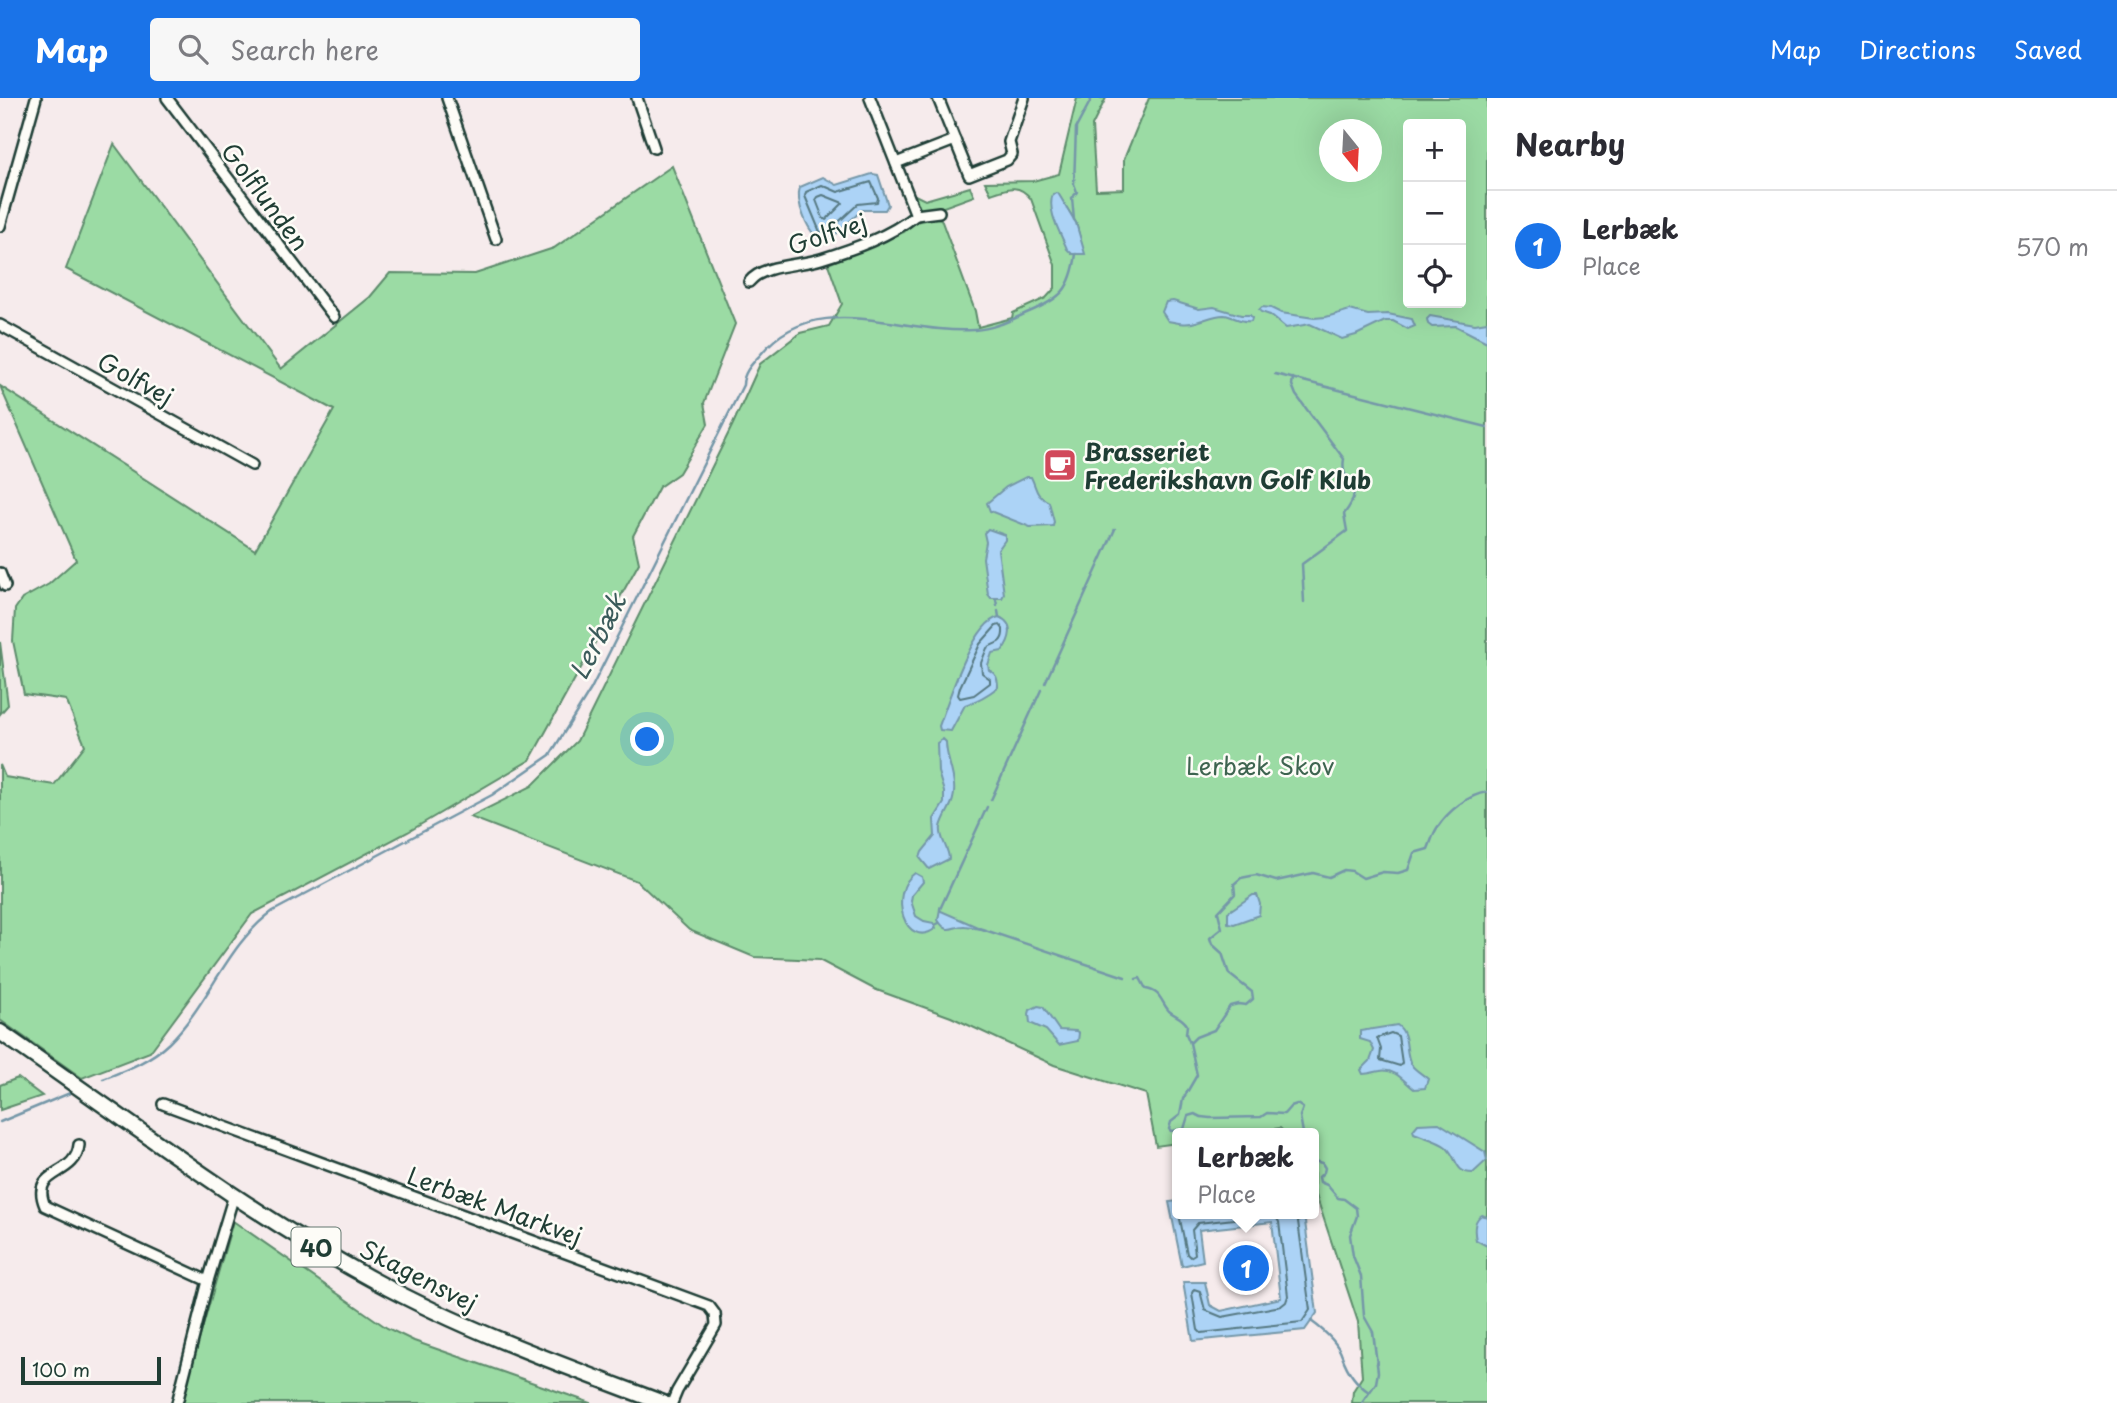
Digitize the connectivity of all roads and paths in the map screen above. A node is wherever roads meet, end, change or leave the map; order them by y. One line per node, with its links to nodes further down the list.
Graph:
1 (36, 98): 13 (street)
2 (167, 98): 16 (street, Golflunden)
3 (447, 98): 14 (street)
4 (637, 98): 9 (street)
5 (870, 98): 10 (street)
6 (938, 98): 8 (street)
7 (1024, 98): 8 (street)
8 (955, 140): 10 (street)
9 (654, 148)
10 (895, 163): 12 (street)
11 (939, 212): 12 (street, Golfvej)
12 (916, 215): 15 (street, Golfvej)
13 (0, 226)
14 (496, 239)
15 (749, 282)
16 (334, 317)
17 (0, 325): 18 (street, Golfvej)
18 (252, 465)
19 (0, 573): 20 (street)
20 (5, 586)
21 (0, 1032): 24 (main road, Skagensvej / 40)
22 (163, 1104): 28 (street, Lerbæk Markvej)
23 (79, 1145): 25 (street)
24 (234, 1195): 25 (street); 27 (main road, Skagensvej / 40)
25 (208, 1281): 26 (street)
26 (177, 1403)
27 (663, 1403)
28 (672, 1403)

